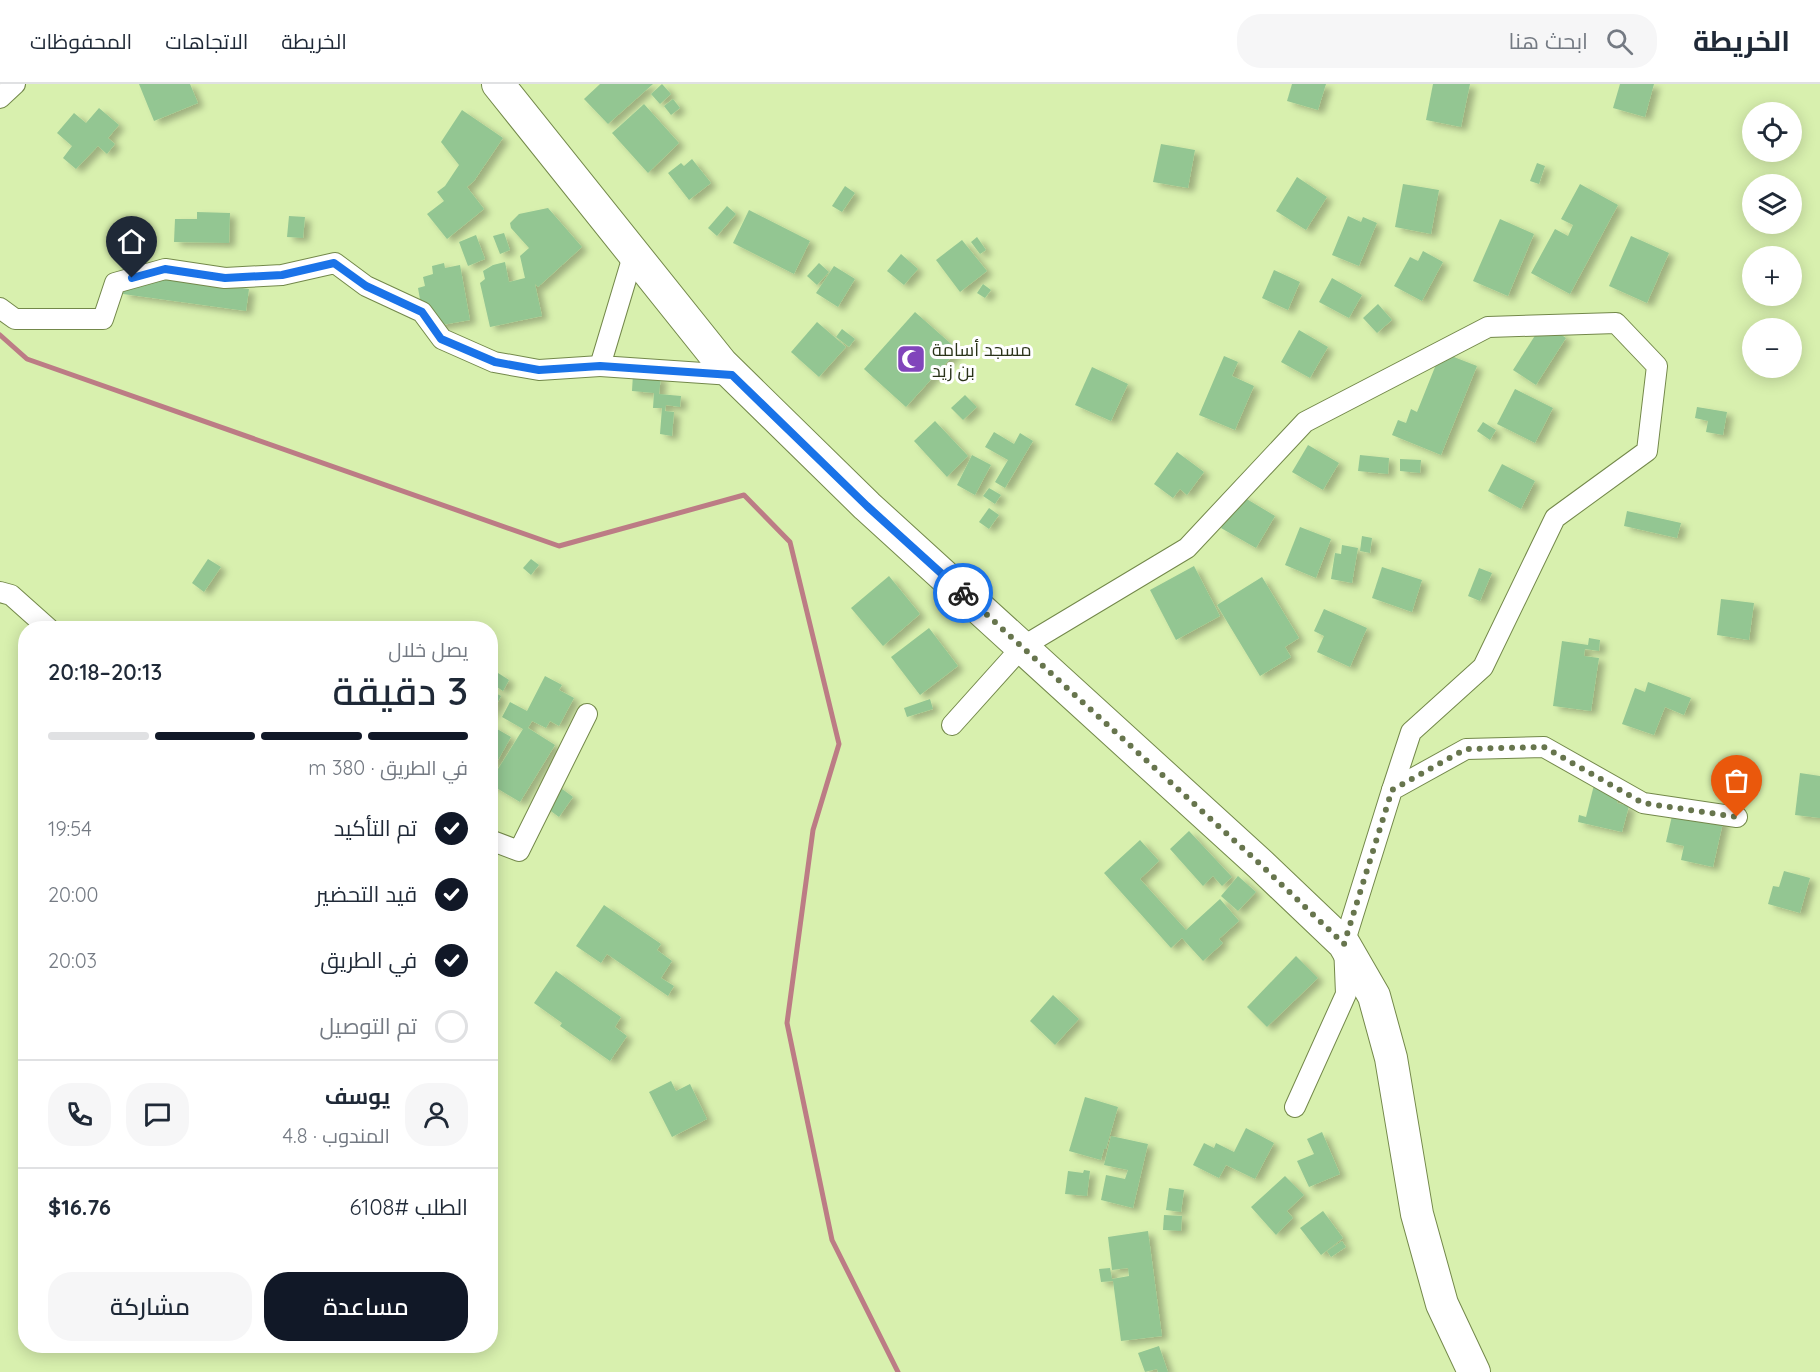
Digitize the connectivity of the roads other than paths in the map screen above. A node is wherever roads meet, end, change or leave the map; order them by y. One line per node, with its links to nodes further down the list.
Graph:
1 (15, 84): 3 (street)
2 (498, 84): 4 (main road)
3 (0, 98)
4 (633, 256): 6 (street); 7 (main road)
5 (0, 308): 6 (street)
6 (600, 366): 7 (street)
7 (732, 375): 10 (main road)
8 (0, 592): 9 (street)
9 (40, 621)
10 (1022, 647): 12 (street); 13 (street); 16 (main road)
11 (587, 714): 15 (street)
12 (952, 725)
13 (1392, 790): 14 (street); 16 (street)
14 (1737, 817)
15 (498, 843)
16 (1344, 944): 17 (street); 18 (main road)
17 (1295, 1107)
18 (1473, 1372)

